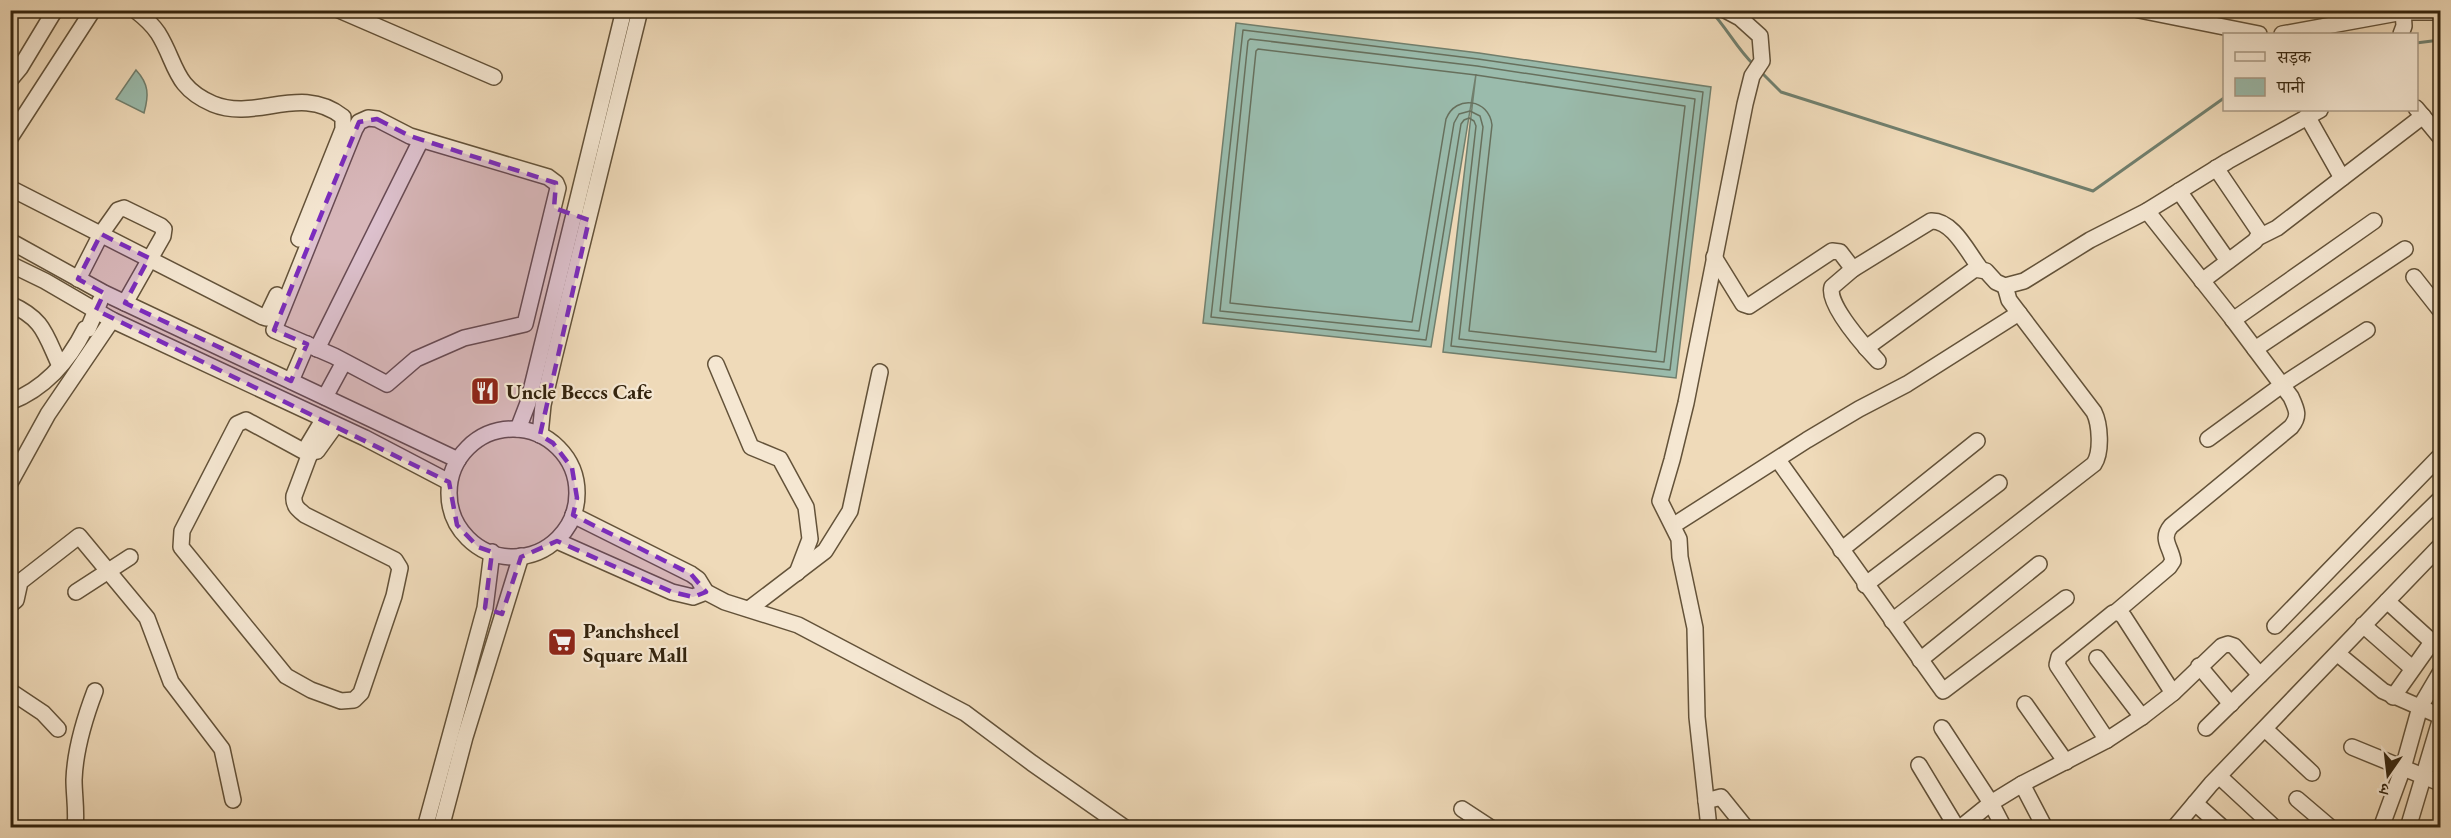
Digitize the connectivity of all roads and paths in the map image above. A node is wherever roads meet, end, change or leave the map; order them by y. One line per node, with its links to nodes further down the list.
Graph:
1 (55, 10): 16 (street)
2 (93, 10): 20 (street)
3 (135, 10): 37 (street)
4 (339, 10): 15 (street)
5 (624, 10): 27 (street)
6 (640, 10): 28 (street)
7 (1725, 10): 14 (street)
8 (1750, 10): 14 (street)
9 (2139, 10): 12 (street)
10 (2440, 12): 11 (street)
11 (2408, 17): 13 (street)
12 (2254, 33)
13 (2289, 33)
14 (1760, 36): 36 (street)
15 (494, 77)
16 (10, 80)
17 (2420, 112): 19 (street); 23 (street)
18 (2313, 113): 22 (street); 23 (street)
19 (2440, 137)
20 (10, 138)
21 (421, 140): 32 (street); 55 (street); 55 (street)
22 (2216, 168): 25 (street); 31 (street)
23 (2342, 178): 31 (street)
24 (10, 188): 30 (street)
25 (2179, 191): 26 (street); 38 (street)
26 (2147, 211): 44 (street); 45 (street)
27 (573, 214): 28 (street); 34 (street)
28 (589, 220): 69 (street)
29 (2374, 221): 53 (street)
30 (101, 234): 37 (street); 37 (street); 43 (street)
31 (2259, 237): 38 (street)
32 (546, 240): 34 (street); 59 (street)
33 (10, 241): 43 (street)
34 (565, 245): 68 (street)
35 (2405, 249): 57 (street)
36 (1714, 257): 41 (street); 81 (street)
37 (149, 258): 47 (street)
38 (2228, 261): 44 (street)
39 (10, 264): 49 (street)
40 (1980, 268): 41 (street); 45 (street); 56 (street)
41 (1853, 269): 56 (street)
42 (2414, 277): 50 (street)
43 (78, 279): 46 (street)
44 (2202, 281): 53 (street)
45 (2005, 286): 51 (street)
46 (104, 293): 47 (street); 49 (street)
47 (125, 303): 63 (street)
48 (10, 304): 61 (street)
49 (92, 308): 52 (street); 61 (street)
50 (2440, 309)
51 (2019, 313): 75 (street); 101 (street)
52 (112, 320): 67 (street); 77 (street)
53 (2234, 320): 57 (street)
54 (2367, 330): 64 (street)
55 (312, 347): 59 (street); 63 (street)
56 (1866, 348): 58 (street)
57 (2255, 349): 64 (street)
58 (1878, 361)
59 (344, 362): 65 (street)
60 (716, 364): 90 (street)
61 (60, 366): 66 (street)
62 (880, 372): 90 (street)
63 (291, 381): 65 (street)
64 (2282, 385): 70 (street); 99 (street)
65 (325, 397): 74 (street)
66 (10, 402)
67 (329, 423): 72 (street); 76 (street)
68 (518, 429): 69 (street); 74 (street)
69 (540, 435): 80 (street)
70 (2208, 439)
71 (1977, 441): 83 (street)
72 (310, 454): 72 (street)
73 (2440, 456): 102 (street)
74 (458, 460): 76 (street)
75 (1778, 460): 81 (street); 83 (street)
76 (449, 482): 84 (street)
77 (10, 483)
78 (1999, 483): 91 (street)
79 (2440, 499): 111 (street)
80 (573, 515): 82 (street); 93 (street)
81 (1674, 525): 138 (street)
82 (557, 541): 86 (street); 93 (street)
83 (1841, 550): 91 (street)
84 (492, 552): 86 (street); 97 (street)
85 (2438, 553): 95 (street)
86 (521, 556): 100 (street)
87 (130, 557): 89 (street)
88 (2039, 564): 107 (street)
89 (108, 571): 92 (street); 96 (street); 137 (street)
90 (797, 573): 98 (street)
91 (1865, 585): 101 (street)
92 (76, 592)
93 (706, 592): 98 (street)
94 (2066, 598): 107 (street)
95 (2387, 601): 103 (street); 104 (street)
96 (10, 605)
97 (485, 608): 100 (street); 143 (street)
98 (749, 609): 145 (street)
99 (2116, 612): 114 (street); 126 (street)
100 (502, 614): 144 (street)
101 (1892, 621): 107 (street)
102 (2275, 626)
103 (2363, 626): 105 (street); 109 (street)
104 (2436, 645): 109 (street)
105 (2338, 654): 115 (street); 125 (street)
106 (2097, 658): 120 (street)
107 (1920, 660)
108 (2199, 666): 111 (street); 114 (street); 117 (street)
109 (2412, 668): 115 (street)
110 (2440, 673): 118 (street)
111 (2260, 675): 117 (street)
112 (95, 691): 142 (street)
113 (10, 692): 124 (street)
114 (2174, 693): 120 (street)
115 (2393, 697): 118 (street)
116 (2025, 704): 128 (street)
117 (2230, 704): 123 (street)
118 (2420, 707): 119 (street); 130 (street)
119 (2440, 716)
120 (2142, 717): 126 (street)
121 (2440, 721): 132 (street)
122 (1942, 728): 139 (street)
123 (2206, 728)
124 (58, 729)
125 (2265, 729): 131 (street); 133 (street)
126 (2107, 740): 128 (street)
127 (2352, 747): 130 (street)
128 (2066, 762): 135 (street)
129 (1919, 765): 149 (street)
130 (2403, 768): 132 (street); 156 (street)
131 (2312, 773)
132 (2424, 776): 134 (street); 157 (street)
133 (2220, 777): 140 (street); 154 (street)
134 (2440, 783)
135 (2022, 784): 139 (street); 151 (street)
136 (2297, 799): 155 (street)
137 (233, 800)
138 (1706, 801): 147 (street); 148 (street)
139 (1991, 803): 149 (street); 150 (street)
140 (2195, 803): 152 (street); 153 (street)
141 (1462, 809): 146 (street)
142 (75, 828)
143 (425, 828)
144 (441, 828)
145 (1125, 828)
146 (1491, 828)
147 (1709, 828)
148 (1746, 828)
149 (1959, 828)
150 (2004, 828)
151 (2045, 828)
152 (2174, 828)
153 (2223, 828)
154 (2275, 828)
155 (2331, 828)
156 (2381, 828)
157 (2408, 828)

